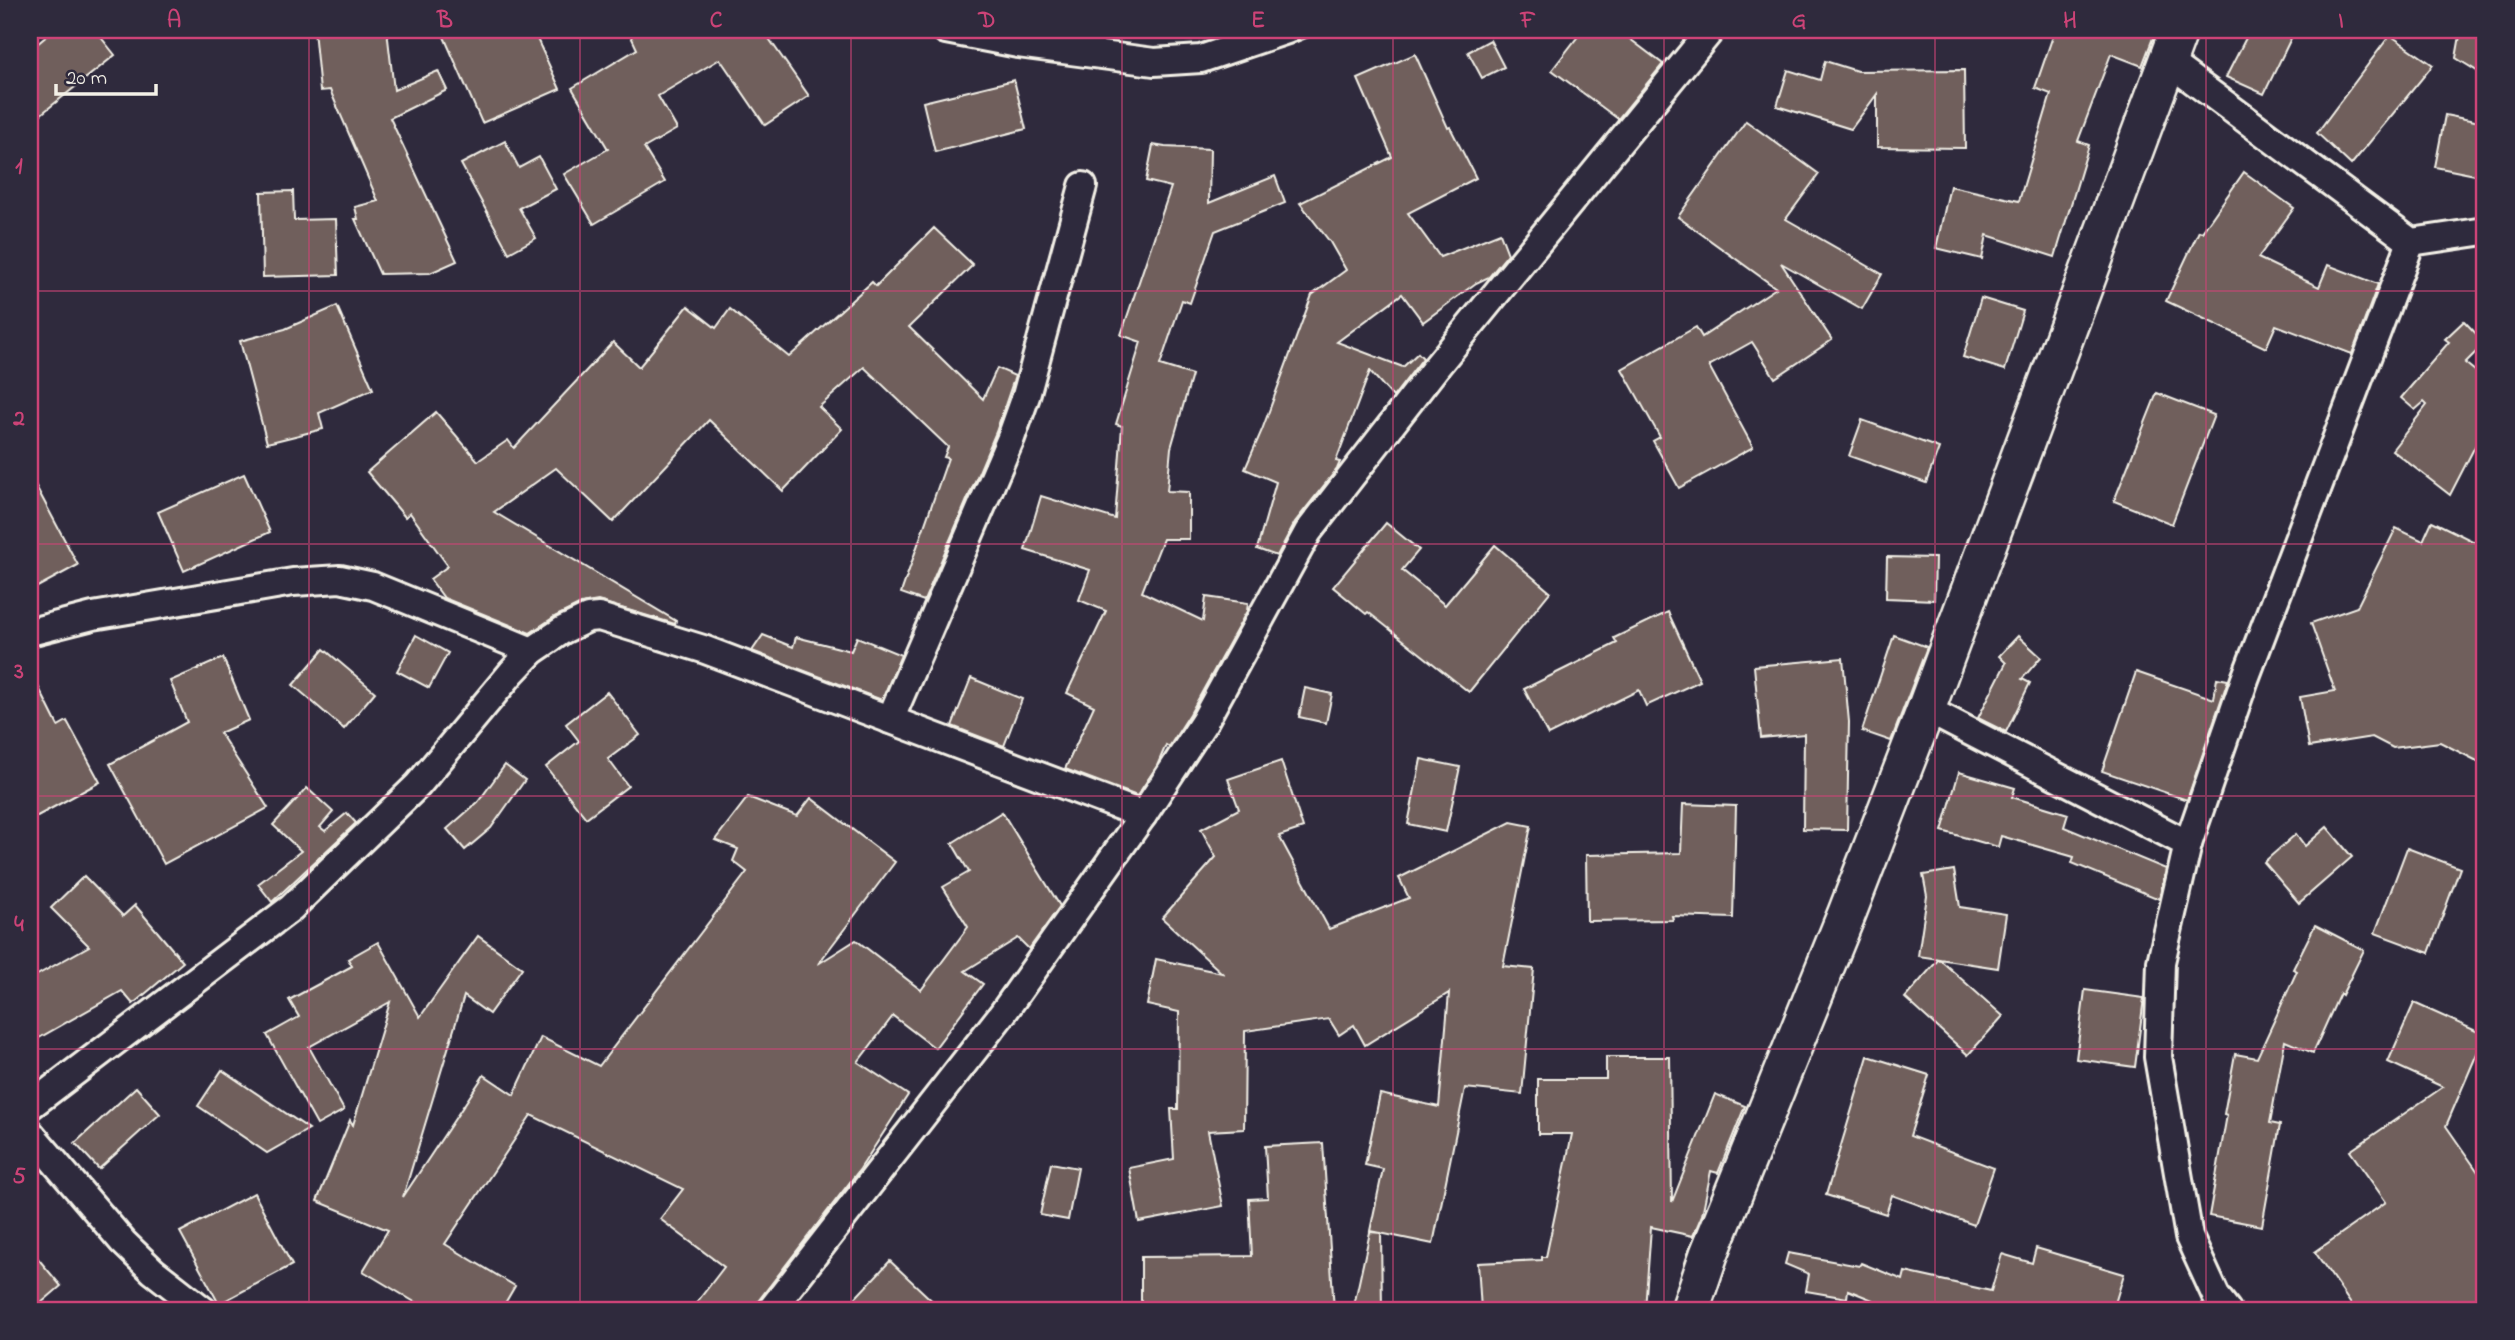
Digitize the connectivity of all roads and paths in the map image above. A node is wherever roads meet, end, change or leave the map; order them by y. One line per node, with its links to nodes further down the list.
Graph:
1 (946, 30): 2 (street)
2 (1287, 30)
3 (1711, 30): 12 (street)
4 (2173, 45): 7 (street); 10 (street)
5 (1083, 186): 11 (street)
6 (2485, 231): 7 (street)
7 (2411, 242): 13 (street)
8 (30, 632): 9 (street)
9 (532, 651): 11 (street); 14 (street)
10 (1926, 709): 13 (street); 18 (street)
11 (890, 720): 12 (street)
12 (1143, 815): 17 (street)
13 (2188, 845): 19 (street)
14 (30, 1106)
15 (30, 1133): 16 (street)
16 (203, 1310)
17 (771, 1310)
18 (1690, 1310)
19 (2227, 1310)

